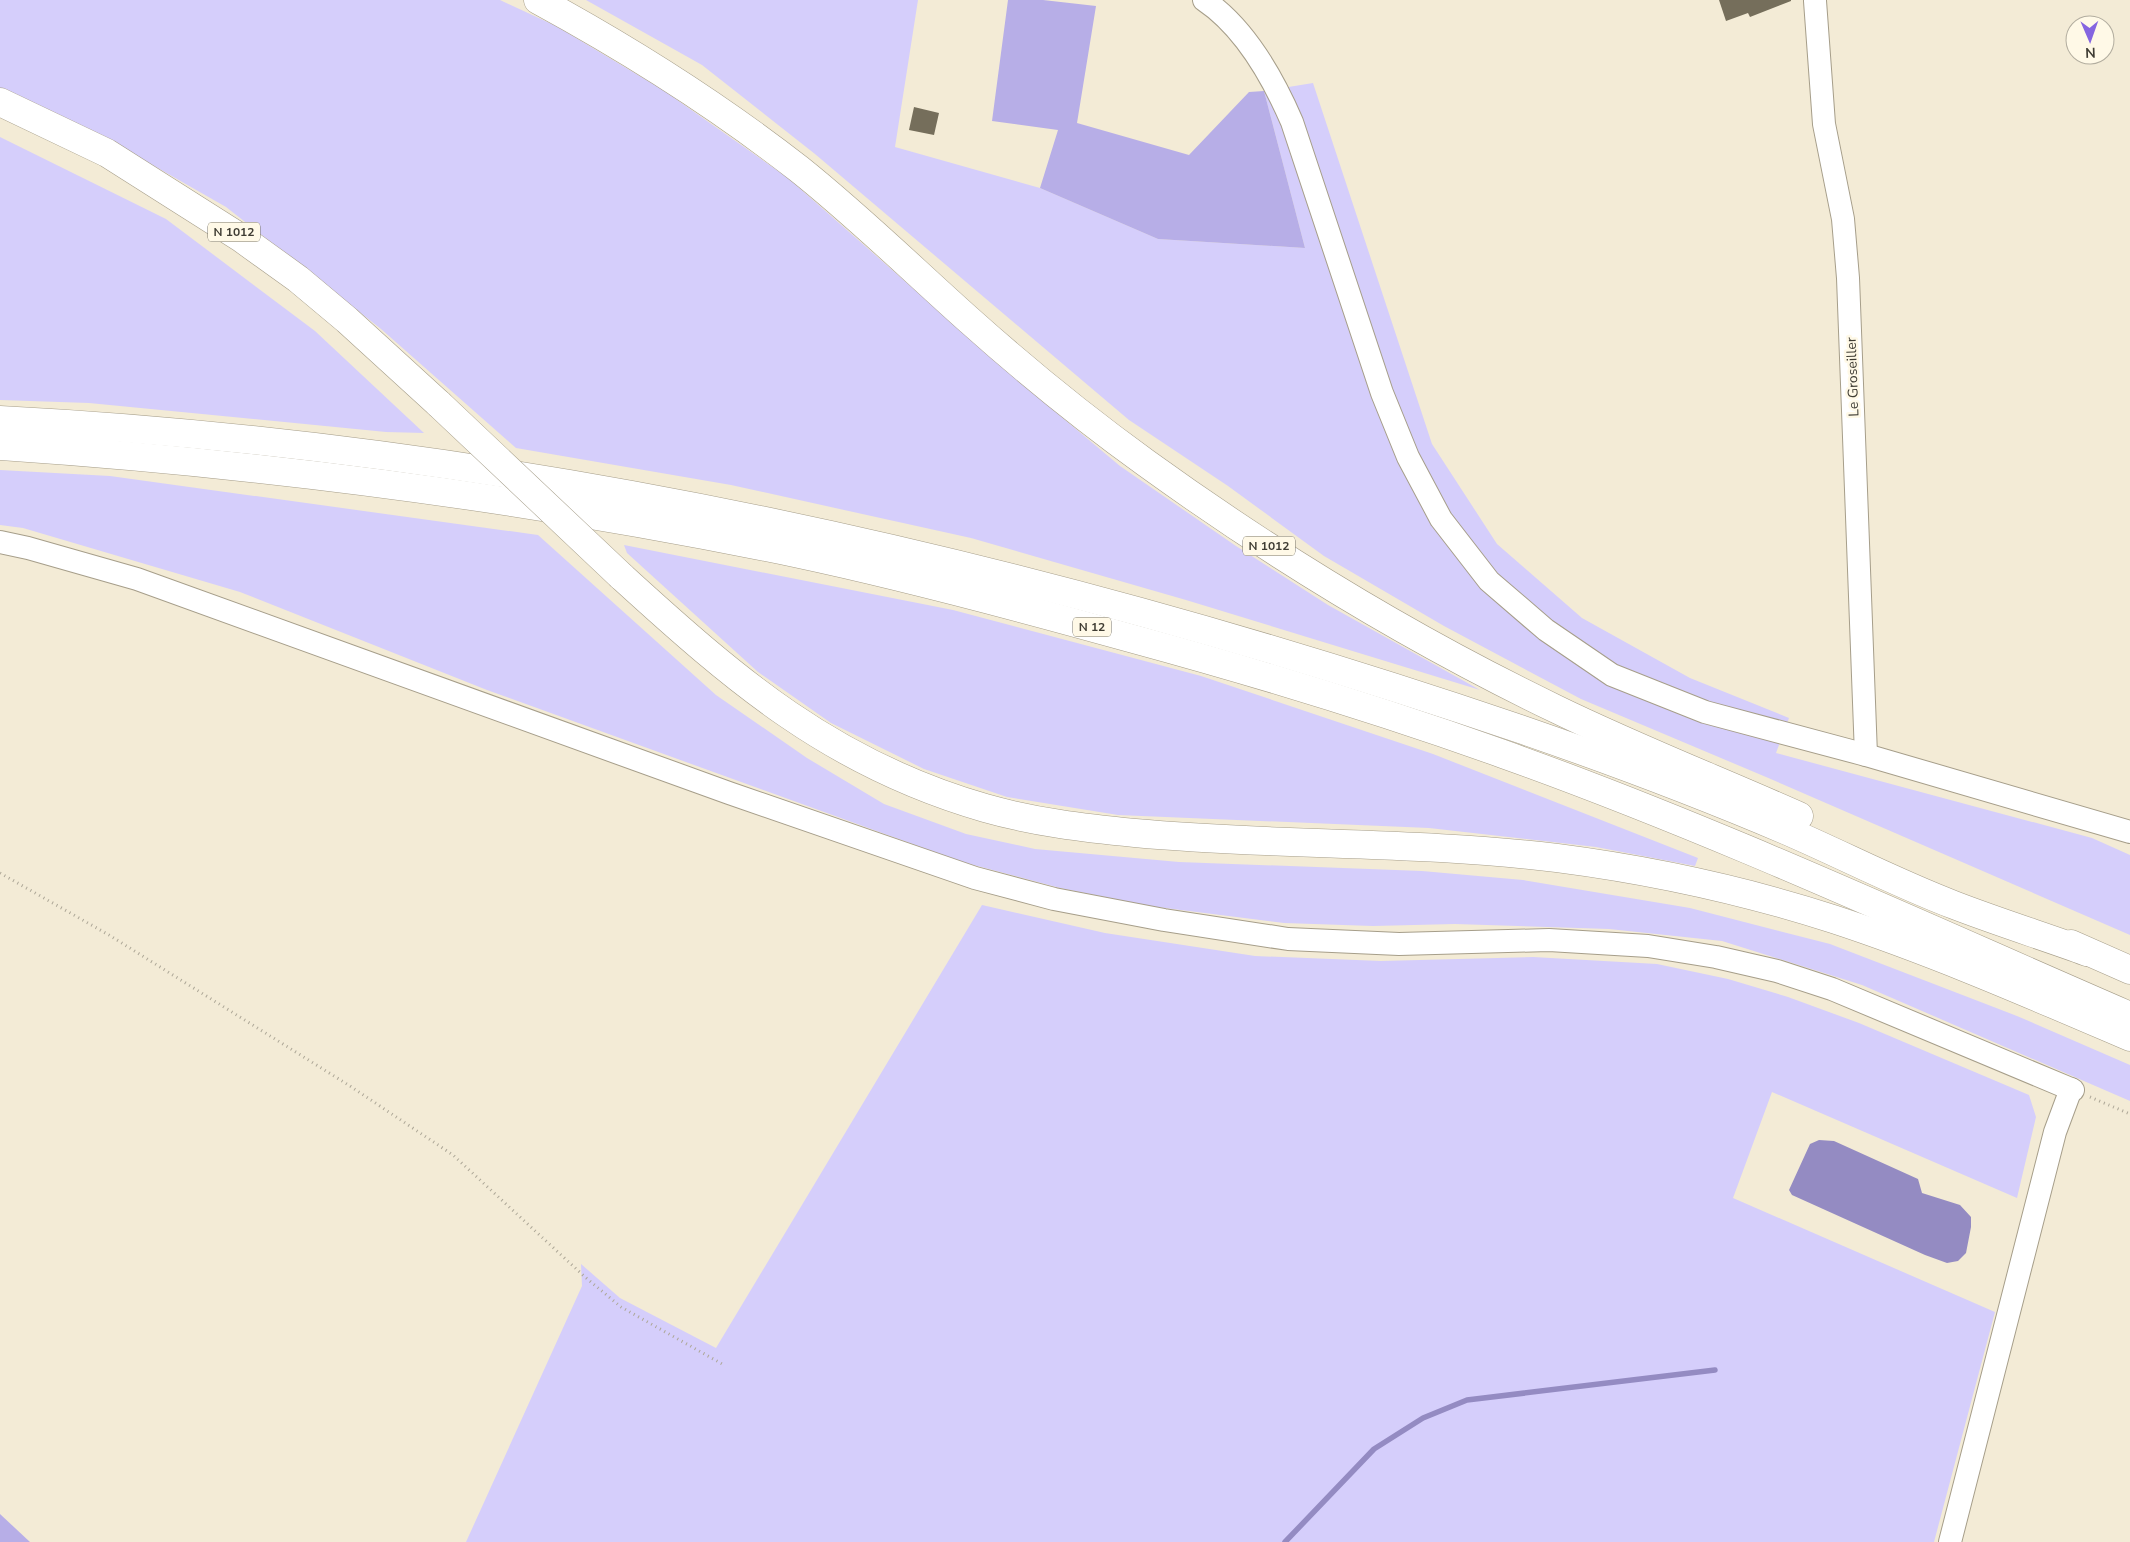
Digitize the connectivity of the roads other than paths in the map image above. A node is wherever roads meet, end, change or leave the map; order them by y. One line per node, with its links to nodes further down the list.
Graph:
1 (538, 0): 10 (highway, N 1012)
2 (1204, 0): 8 (street)
3 (1815, 1): 8 (street, Le Groseiller)
4 (0, 102): 13 (highway, N 1012, bridge)
5 (0, 420): 10 (highway, N 12)
6 (0, 446): 12 (highway, N 12)
7 (0, 542): 14 (street)
8 (1866, 756): 9 (street)
9 (2130, 832)
10 (2087, 952): 11 (highway, N 12)
11 (2130, 970)
12 (2130, 1016)
13 (2130, 1037)
14 (1950, 1542)

